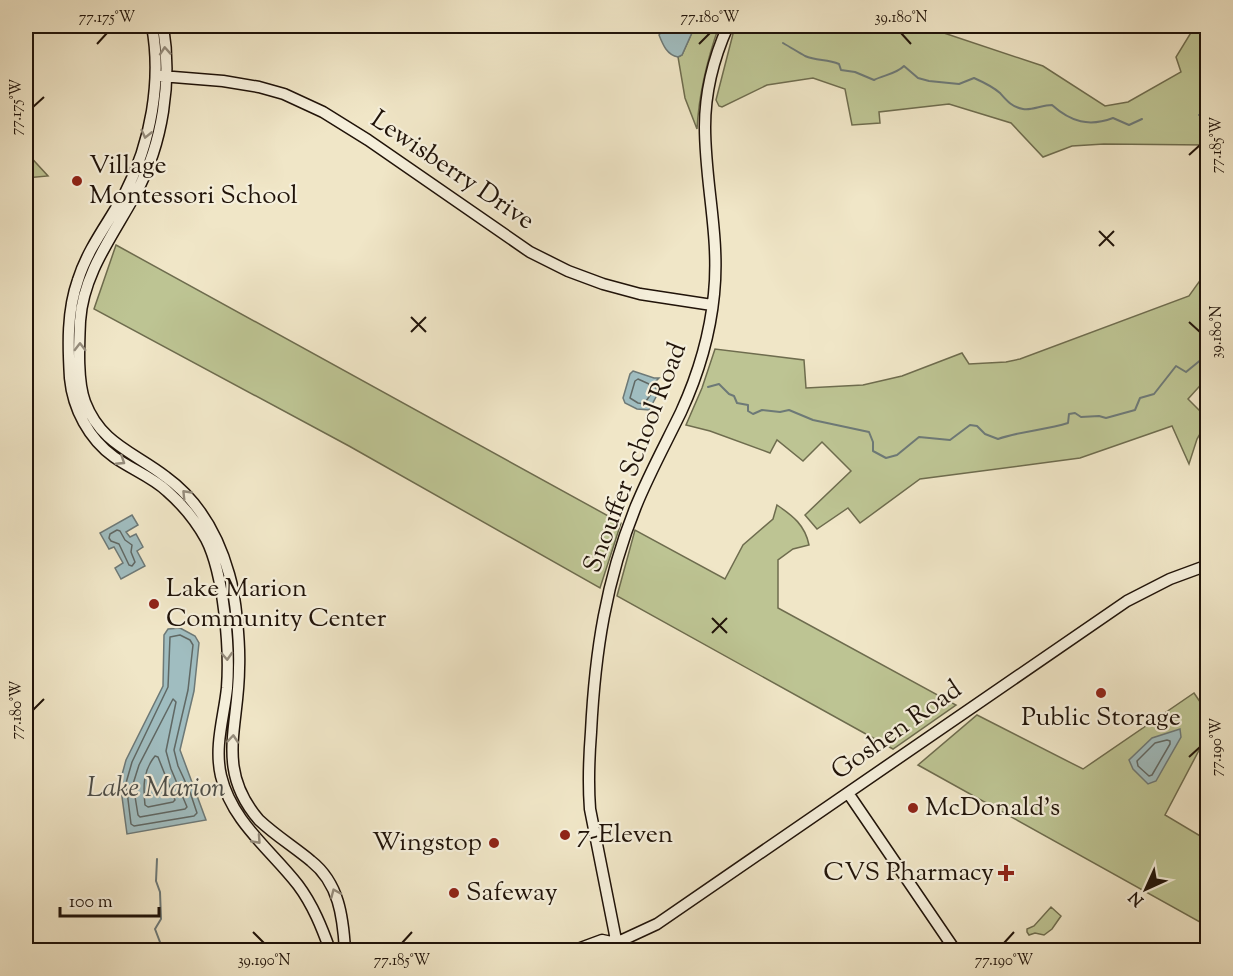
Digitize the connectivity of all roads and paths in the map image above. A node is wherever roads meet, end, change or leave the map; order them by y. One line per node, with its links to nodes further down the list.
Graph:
1 (152, 26): 4 (street)
2 (163, 26): 5 (street, one-way to 2)
3 (728, 26): 6 (street, Snouffer School Road)
4 (155, 76): 5 (street, Lewisberry Drive); 10 (street, one-way to 10)
5 (167, 77): 6 (street, Lewisberry Drive); 11 (street, one-way to 5)
6 (712, 304): 9 (street, Snouffer School Road)
7 (1208, 565): 8 (street, Goshen Road)
8 (848, 793): 9 (street, Goshen Road); 13 (street)
9 (614, 948): 12 (street, Goshen Road)
10 (330, 951)
11 (345, 951)
12 (575, 951)
13 (955, 951)

